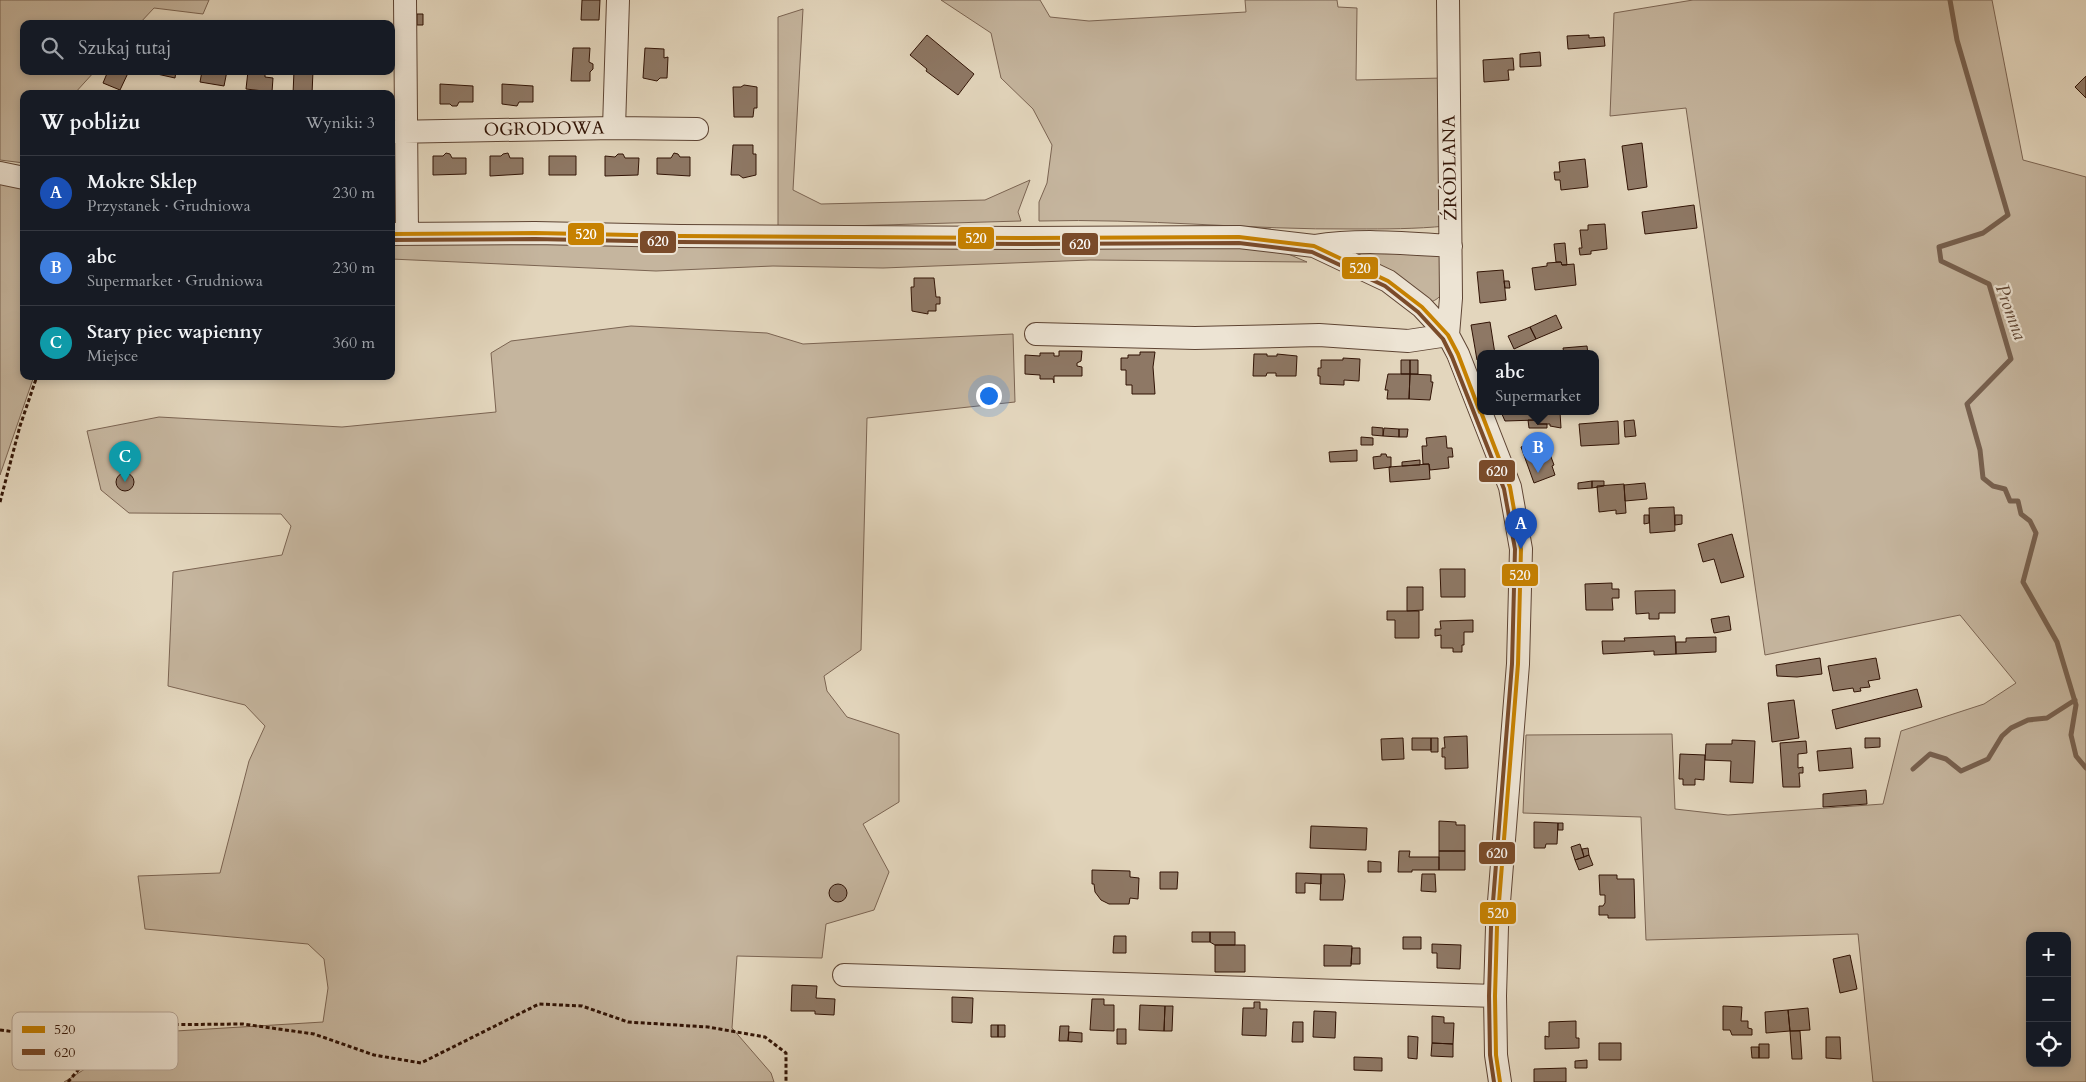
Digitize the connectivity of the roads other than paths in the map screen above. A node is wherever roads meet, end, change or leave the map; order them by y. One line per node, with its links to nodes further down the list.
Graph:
1 (405, 0): 6 (street)
2 (618, 0): 4 (street)
3 (1448, 0): 11 (street, ŹRÓDLANA)
4 (614, 128): 5 (street, OGRODOWA); 6 (street, OGRODOWA)
5 (697, 129)
6 (398, 132): 9 (street)
7 (0, 173): 8 (street)
8 (20, 177)
9 (399, 234): 10 (street)
10 (1314, 246): 11 (street); 13 (street)
11 (1450, 246): 13 (street, ŹRÓDLANA)
12 (1036, 334): 13 (street)
13 (1448, 335): 14 (street)
14 (1477, 403)
15 (1482, 415): 17 (street)
16 (844, 975): 17 (street)
17 (1495, 996): 18 (street)
18 (1500, 1082)

